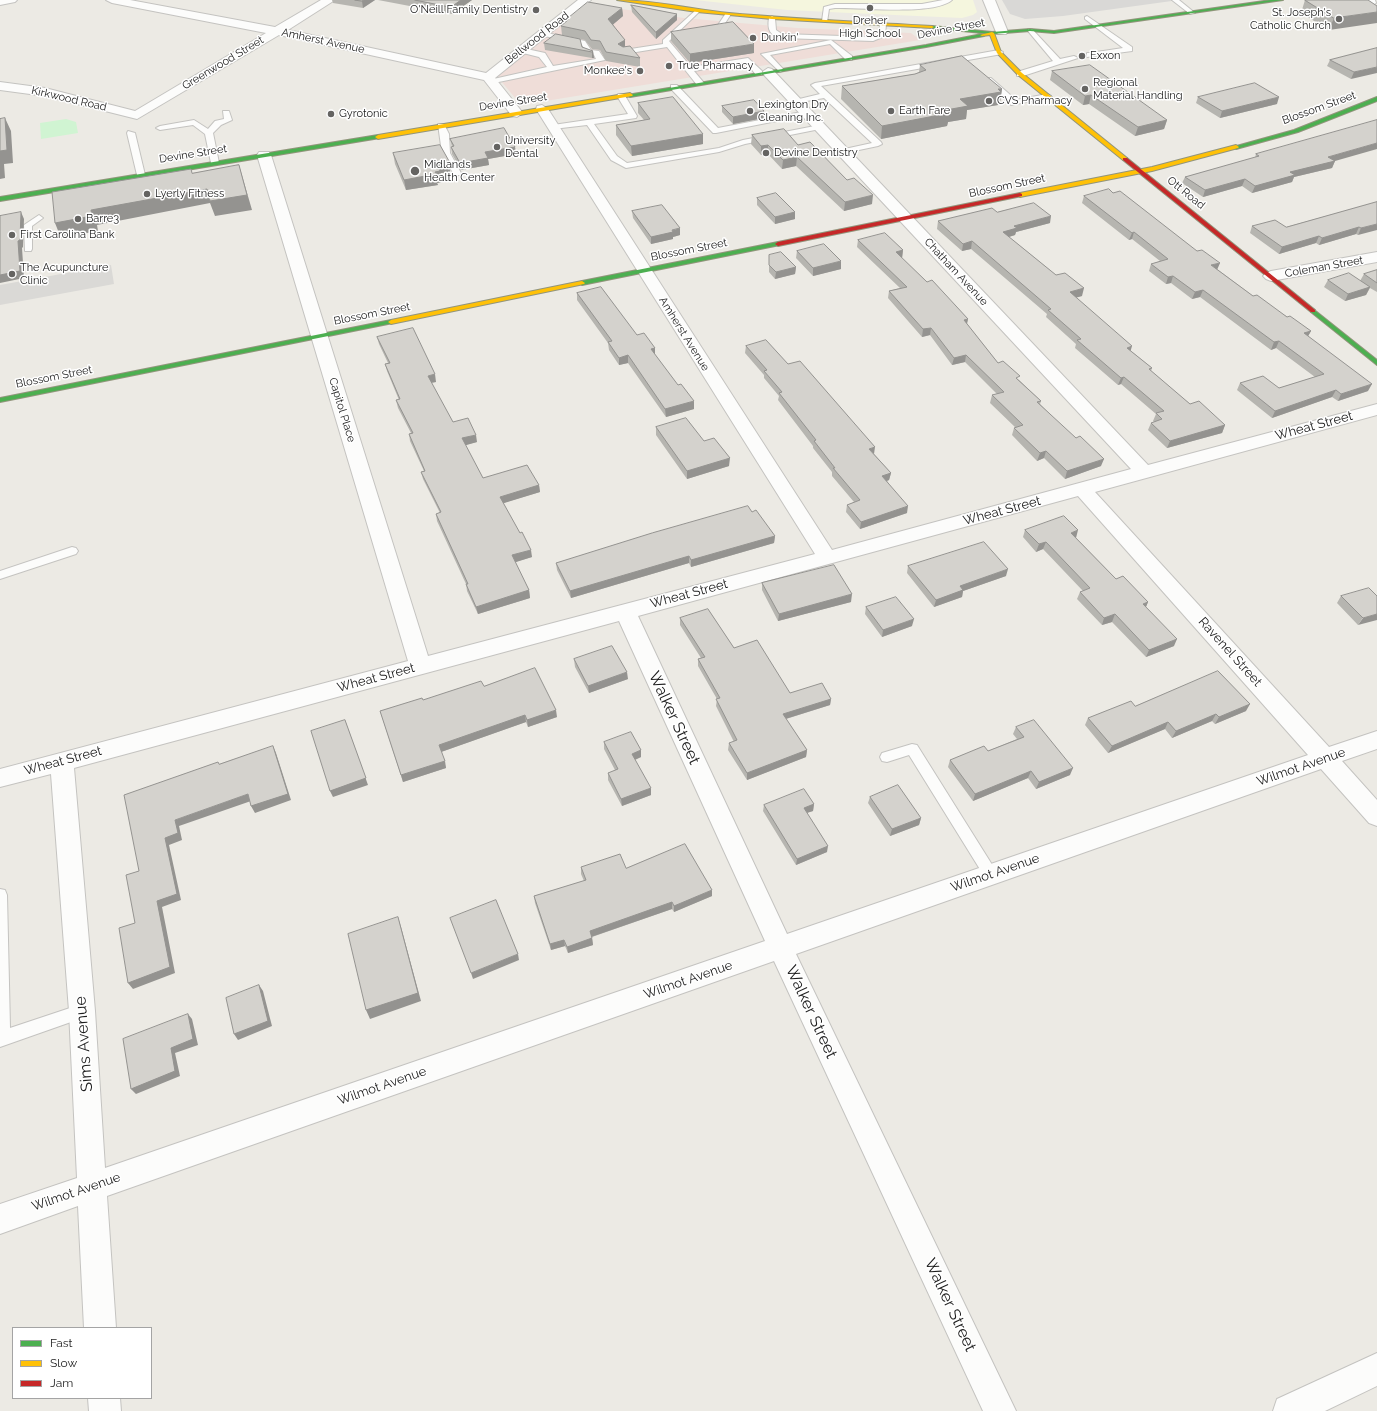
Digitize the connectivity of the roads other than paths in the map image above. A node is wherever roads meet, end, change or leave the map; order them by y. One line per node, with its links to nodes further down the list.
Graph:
1 (11, 0): 11 (street)
2 (112, 0): 27 (street, Amherst Avenue)
3 (329, 0): 27 (street, Greenwood Street)
4 (585, 0): 30 (street, Bellwood Road)
5 (619, 0): 13 (main road)
6 (949, 0): 21 (lane)
7 (989, 0): 29 (street)
8 (1226, 0): 14 (main road)
9 (1276, 0): 16 (main road, Devine Street)
10 (1358, 0): 12 (lane)
11 (0, 2)
12 (1375, 2)
13 (655, 3): 15 (main road)
14 (1178, 3): 16 (lane); 18 (main road)
15 (697, 11): 17 (main road); 28 (lane)
16 (1192, 13): 22 (main road, Devine Street)
17 (728, 14): 19 (main road); 28 (lane)
18 (1120, 14): 20 (main road); 22 (main road)
19 (772, 18): 21 (main road); 31 (lane)
20 (1083, 18): 25 (lane)
21 (825, 21): 24 (main road)
22 (1128, 21): 25 (main road, Devine Street)
23 (1052, 22): 26 (main road, Devine Street)
24 (883, 24): 29 (main road); 31 (lane)
25 (1097, 26): 26 (main road, Devine Street); 36 (lane)
26 (1030, 30): 29 (main road, Devine Street); 39 (lane)
27 (278, 31): 47 (street, Amherst Avenue); 61 (street, Greenwood Street)
28 (676, 31): 32 (lane)
29 (997, 33): 35 (main road, Ott Road); 37 (main road, Devine Street)
30 (542, 34): 33 (street, Bellwood Road); 40 (lane)
31 (831, 40): 37 (lane); 43 (lane)
32 (668, 45): 34 (lane); 42 (lane)
33 (522, 50): 40 (lane); 47 (street, Bellwood Road)
34 (624, 52)
35 (999, 52): 41 (lane); 45 (main road, Ott Road)
36 (1090, 55)
37 (849, 58): 43 (main road, Devine Street)
38 (1074, 58): 39 (lane)
39 (1058, 62): 45 (lane)
40 (552, 69): 47 (lane)
41 (902, 69): 46 (lane); 54 (lane)
42 (689, 70): 43 (lane); 48 (lane)
43 (769, 72): 48 (main road, Devine Street); 56 (street, Chatham Avenue)
44 (980, 73): 53 (lane)
45 (1020, 74): 53 (main road, Ott Road)
46 (910, 76)
47 (490, 80): 59 (street)
48 (700, 83): 50 (main road, Devine Street)
49 (0, 86): 61 (street, Kirkwood Road)
50 (674, 87): 52 (main road, Devine Street); 60 (lane)
51 (842, 95): 54 (lane)
52 (621, 96): 57 (main road, Devine Street); 62 (lane)
53 (1047, 96): 72 (main road, Ott Road)
54 (827, 97): 56 (lane); 69 (lane)
55 (1377, 100): 72 (main road, Blossom Street)
56 (795, 101): 60 (street, Chatham Avenue)
57 (542, 109): 59 (main road, Devine Street); 64 (street, Amherst Avenue)
58 (226, 113): 68 (lane)
59 (517, 113): 63 (main road, Devine Street)
60 (807, 113): 65 (street, Chatham Avenue)
61 (137, 114)
62 (590, 122): 64 (lane); 65 (lane)
63 (441, 126): 70 (main road, Devine Street); 73 (lane)
64 (553, 127): 80 (street, Amherst Avenue)
65 (820, 127): 69 (street, Chatham Avenue)
66 (160, 128): 68 (lane)
67 (131, 133): 74 (lane)
68 (209, 133): 71 (lane)
69 (843, 152): 77 (street, Chatham Avenue)
70 (264, 155): 71 (main road, Devine Street); 82 (street, Capitol Place)
71 (215, 163): 74 (main road, Devine Street)
72 (1140, 171): 77 (main road, Blossom Street); 81 (main road, Ott Road)
73 (457, 173)
74 (141, 175): 75 (main road, Devine Street)
75 (0, 198)
76 (39, 218): 78 (lane)
77 (907, 219): 80 (main road, Blossom Street); 86 (street, Chatham Avenue)
78 (28, 249)
79 (1377, 257): 81 (street, Coleman Street)
80 (645, 272): 82 (main road, Blossom Street); 89 (street, Amherst Avenue)
81 (1271, 276): 83 (main road, Ott Road)
82 (320, 337): 84 (main road, Blossom Street); 92 (street, Capitol Place)
83 (1377, 363)
84 (0, 400)
85 (1377, 409): 86 (street, Wheat Street)
86 (1144, 472): 87 (street, Wheat Street)
87 (1082, 489): 89 (street, Wheat Street); 95 (street, Ravenel Street)
88 (72, 551): 90 (lane)
89 (827, 558): 91 (street, Wheat Street)
90 (0, 575)
91 (626, 611): 92 (street, Wheat Street); 101 (street, Walker Street)
92 (420, 666): 96 (street, Wheat Street)
93 (1377, 740): 95 (street, Wilmot Avenue)
94 (887, 757): 99 (lane)
95 (1325, 758): 98 (street, Ravenel Street); 99 (street, Wilmot Avenue)
96 (62, 761): 97 (street, Wheat Street); 102 (street, Sims Avenue)
97 (0, 778)
98 (1377, 816)
99 (991, 875): 101 (street, Wilmot Avenue)
100 (0, 895): 103 (lane)
101 (780, 948): 104 (street, Wilmot Avenue); 110 (street, Walker Street)
102 (82, 1011): 103 (lane); 104 (street, Sims Avenue)
103 (1, 1038)
104 (92, 1187): 105 (street, Wilmot Avenue); 106 (street, Sims Avenue)
105 (0, 1219)
106 (100, 1327)
107 (1377, 1368): 111 (street)
108 (104, 1399): 109 (street)
109 (105, 1411)
110 (1000, 1411)
111 (1289, 1411)

